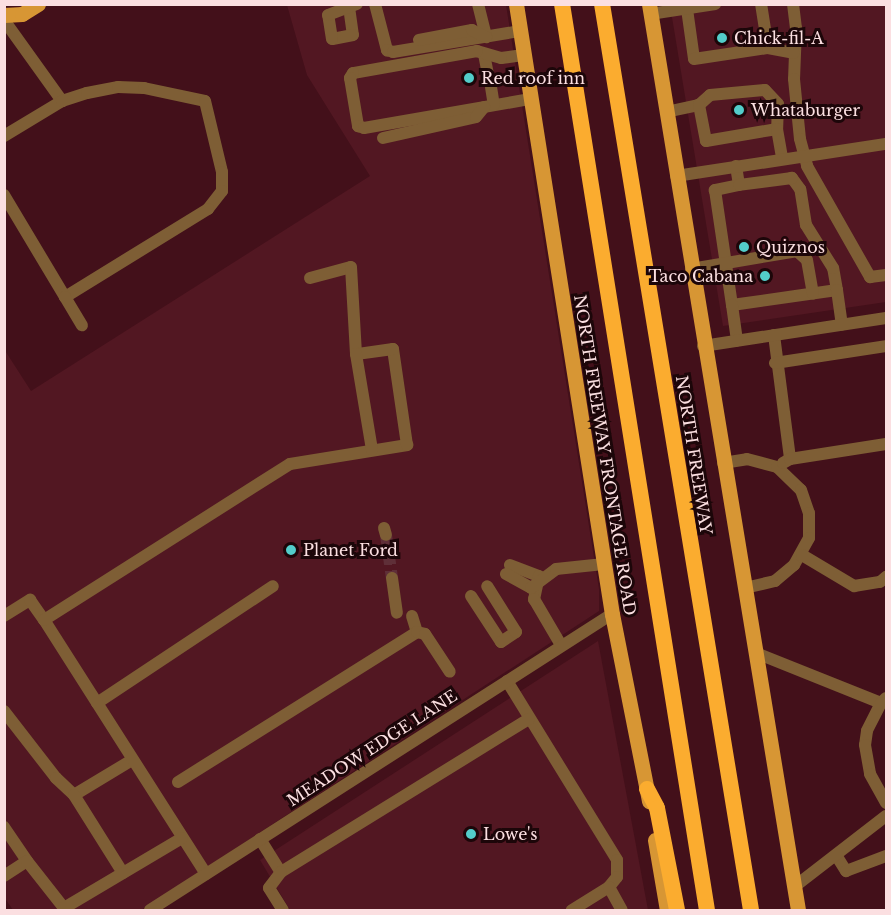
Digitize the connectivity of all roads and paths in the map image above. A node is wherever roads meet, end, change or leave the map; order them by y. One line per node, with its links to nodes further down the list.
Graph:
1 (9, 4): 13 (main road)
2 (38, 4): 14 (main road)
3 (375, 4): 17 (street)
4 (478, 4): 17 (street)
5 (516, 4): 16 (main road, NORTH FREEWAY FRONTAGE ROAD)
6 (562, 4): 111 (highway)
7 (602, 4): 112 (highway, NORTH FREEWAY)
8 (715, 4): 12 (street)
9 (761, 4): 18 (street)
10 (793, 4): 19 (street)
11 (650, 9): 12 (street); 28 (main road)
12 (687, 9): 18 (street)
13 (4, 11)
14 (4, 15)
15 (4, 20): 25 (street)
16 (520, 31): 17 (street); 21 (main road, NORTH FREEWAY FRONTAGE ROAD)
17 (486, 37)
18 (768, 48): 19 (street)
19 (794, 53): 33 (street)
20 (484, 54): 21 (street); 22 (street); 27 (street)
21 (523, 55): 24 (main road, NORTH FREEWAY FRONTAGE ROAD)
22 (488, 74)
23 (491, 87): 27 (street)
24 (530, 99): 27 (street); 64 (main road, NORTH FREEWAY FRONTAGE ROAD)
25 (62, 101): 30 (street); 47 (street)
26 (699, 105): 28 (street); 29 (street); 29 (street)
27 (489, 106): 31 (street)
28 (666, 112): 36 (main road)
29 (777, 129): 34 (street)
30 (4, 136)
31 (383, 138)
32 (886, 144): 33 (street)
33 (804, 154): 34 (street); 38 (street)
34 (782, 158): 35 (street)
35 (736, 166): 36 (street); 37 (street)
36 (676, 177): 42 (main road)
37 (739, 185): 39 (street); 41 (street)
38 (815, 185): 39 (street); 43 (street)
39 (800, 189): 45 (street)
40 (4, 195): 47 (street)
41 (724, 263): 42 (street); 46 (street); 48 (street)
42 (691, 269): 54 (main road)
43 (886, 275)
44 (310, 278): 56 (street)
45 (837, 290): 46 (street); 51 (street)
46 (813, 293): 48 (street)
47 (65, 297): 50 (street)
48 (732, 304): 53 (street)
49 (886, 318): 51 (street)
50 (82, 325)
51 (842, 325): 52 (street)
52 (774, 335): 53 (street); 57 (street)
53 (737, 341): 54 (street)
54 (703, 346): 61 (main road)
55 (886, 346): 57 (street)
56 (356, 354): 59 (street); 59 (street)
57 (775, 363): 60 (street)
58 (886, 444): 60 (street)
59 (372, 450): 77 (street)
60 (790, 459): 62 (street)
61 (723, 463): 62 (street); 71 (main road)
62 (777, 467): 63 (street)
63 (802, 555): 66 (street); 71 (street)
64 (604, 564): 68 (street); 74 (main road, NORTH FREEWAY FRONTAGE ROAD)
65 (508, 570): 68 (street)
66 (886, 577)
67 (392, 578): 73 (street)
68 (538, 584): 79 (street)
69 (273, 586): 84 (street)
70 (487, 586): 72 (street)
71 (745, 588): 80 (main road)
72 (471, 596)
73 (397, 613)
74 (612, 614): 79 (street, MEADOW EDGE LANE); 89 (main road, NORTH FREEWAY FRONTAGE ROAD)
75 (4, 616): 77 (street)
76 (411, 616): 78 (street)
77 (44, 620): 84 (street)
78 (417, 632): 81 (street); 88 (street)
79 (561, 645): 82 (street, MEADOW EDGE LANE)
80 (756, 653): 83 (street); 104 (main road)
81 (450, 672)
82 (507, 681): 86 (street); 95 (street, MEADOW EDGE LANE)
83 (884, 701): 91 (street)
84 (97, 703): 87 (street)
85 (4, 711): 90 (street)
86 (529, 719): 99 (street); 103 (street)
87 (132, 760): 90 (street); 94 (street)
88 (178, 782)
89 (647, 789): 109 (main road, NORTH FREEWAY FRONTAGE ROAD); 110 (highway)
90 (74, 795): 100 (street)
91 (886, 803)
92 (886, 816): 96 (street)
93 (4, 827): 98 (street)
94 (182, 838): 100 (street); 101 (street)
95 (260, 839): 99 (street); 101 (street, MEADOW EDGE LANE)
96 (836, 855): 97 (street); 104 (street)
97 (886, 856)
98 (27, 861): 100 (street); 102 (street)
99 (281, 872): 106 (street)
100 (123, 873)
101 (207, 874): 105 (street, MEADOW EDGE LANE)
102 (4, 876)
103 (609, 886): 107 (street); 108 (street)
104 (794, 887): 113 (main road)
105 (150, 910)
106 (283, 910)
107 (572, 910)
108 (622, 910)
109 (667, 910)
110 (677, 910)
111 (707, 910)
112 (751, 910)
113 (798, 910)

